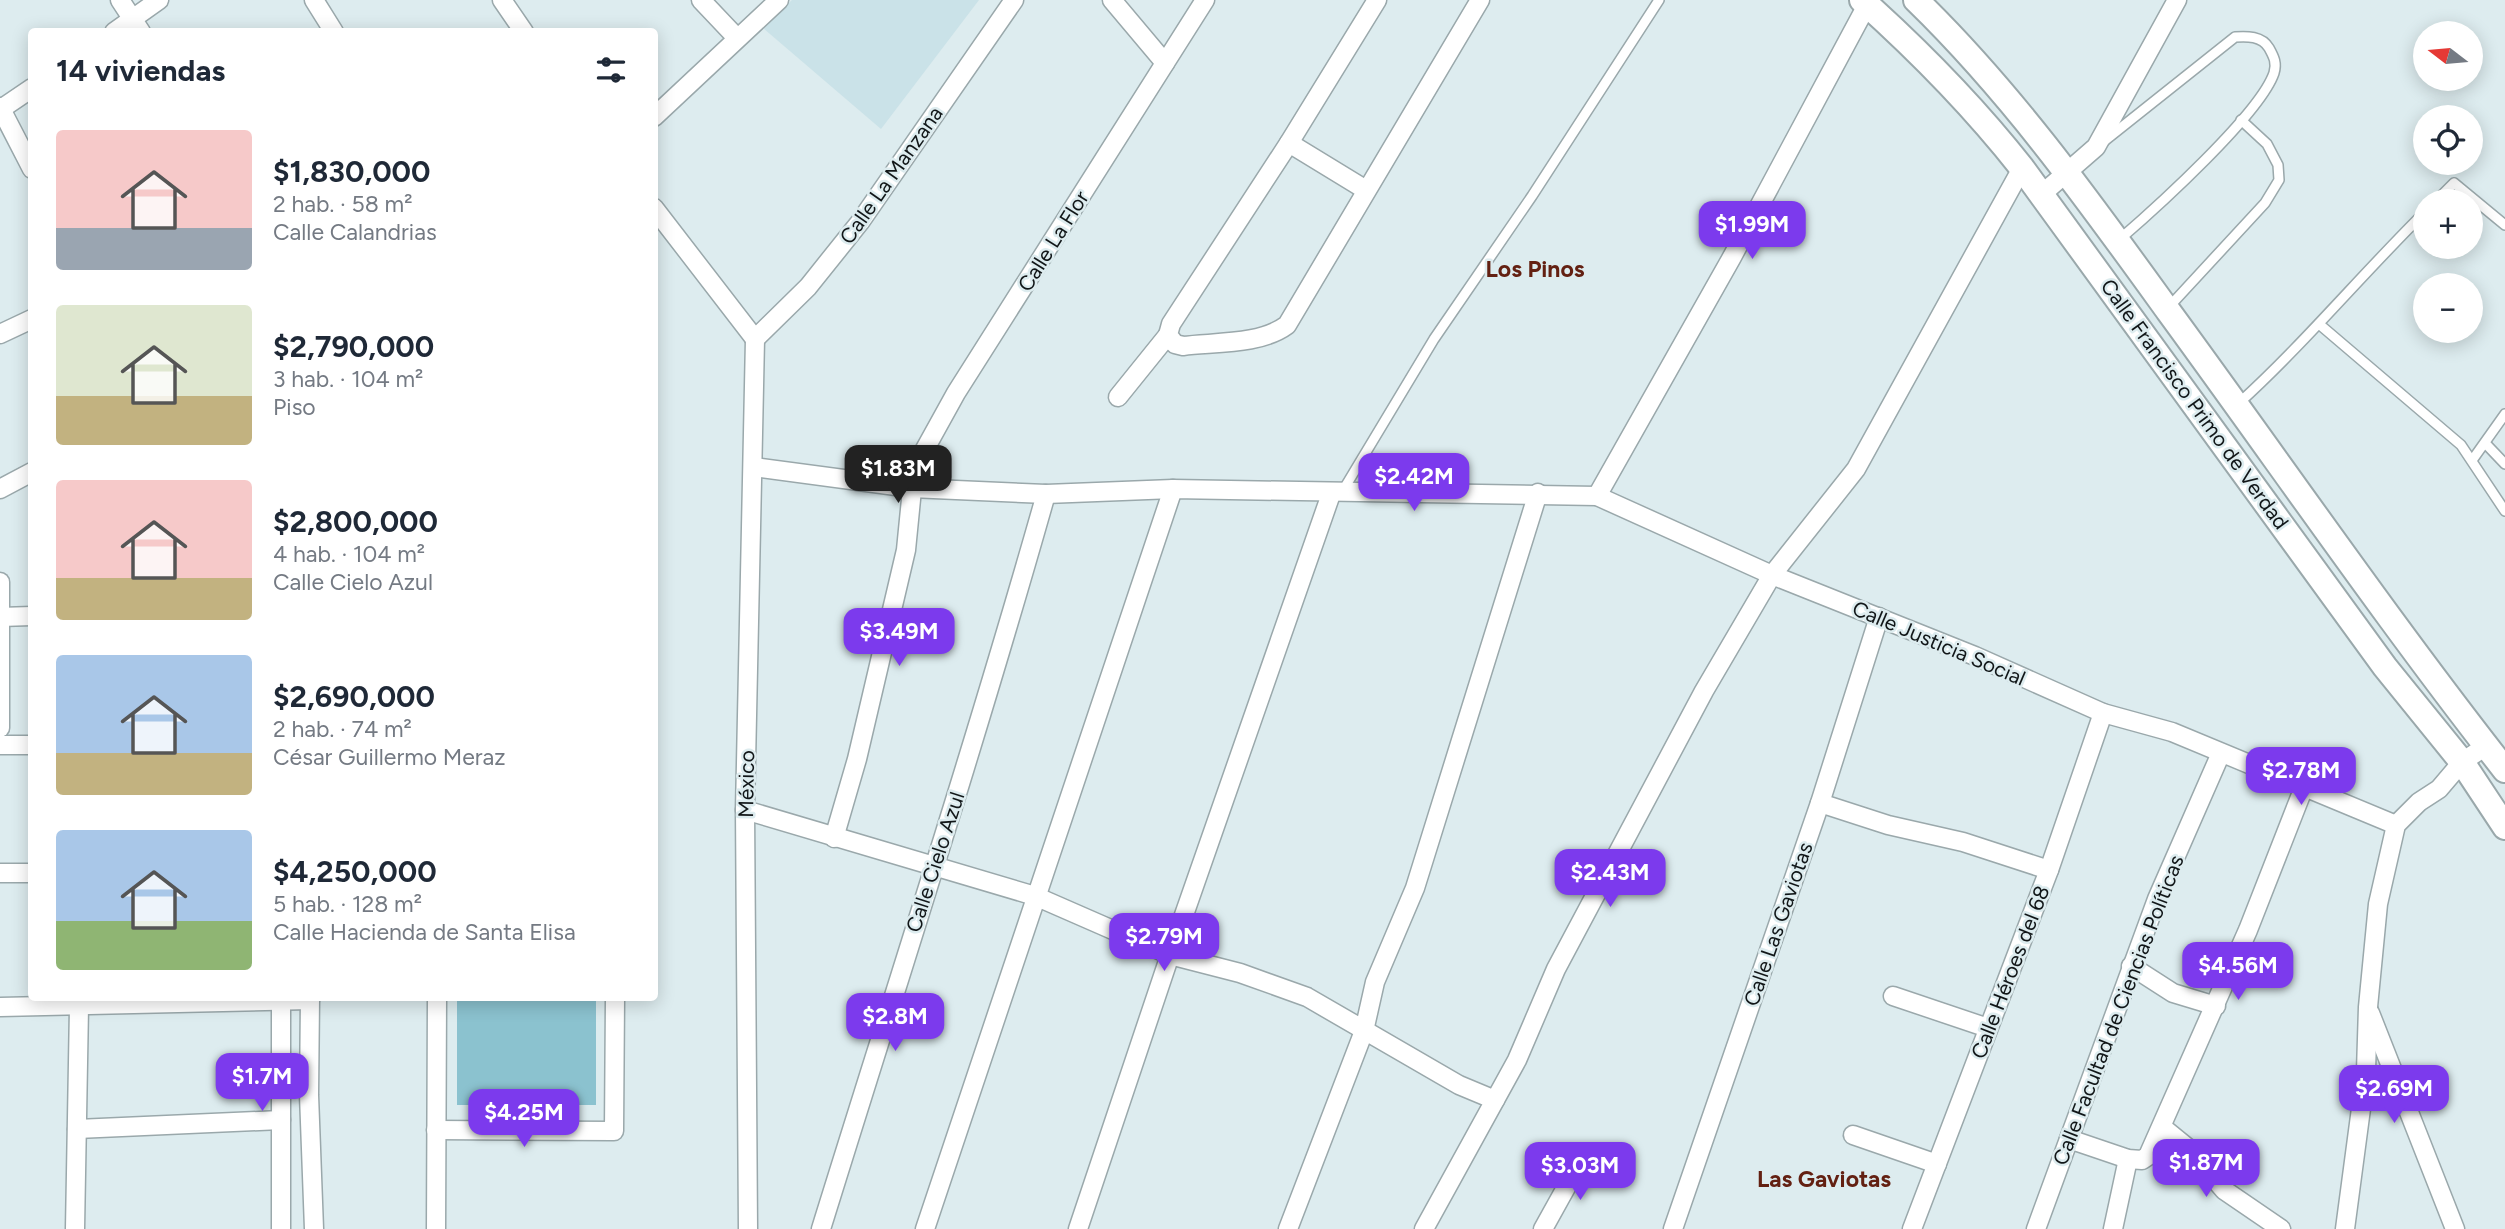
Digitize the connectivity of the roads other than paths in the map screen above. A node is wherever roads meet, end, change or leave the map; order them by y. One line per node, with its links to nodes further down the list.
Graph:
1 (120, 0): 16 (street)
2 (159, 0): 16 (street)
3 (314, 0): 17 (street)
4 (502, 0): 18 (street)
5 (701, 0): 19 (street)
6 (779, 0): 19 (street)
7 (1014, 0): 44 (street, Calle La Manzana)
8 (1112, 0): 20 (street)
9 (1205, 0): 20 (street, Calle La Flor)
10 (1377, 0): 25 (street)
11 (1480, 0): 32 (street)
12 (1659, 0): 56 (lane)
13 (1916, 0): 29 (main road, Calle Francisco Primo de Verdad)
14 (2177, 0): 26 (street)
15 (1865, 2): 28 (main road, Calle Francisco Primo de Verdad); 59 (street)
16 (137, 25)
17 (332, 28)
18 (521, 28)
19 (737, 38): 23 (street)
20 (1165, 63): 53 (street, Calle La Flor)
21 (28, 90): 22 (street)
22 (0, 108): 27 (street)
23 (658, 113)
24 (2241, 120): 26 (lane); 38 (lane); 39 (lane)
25 (1289, 143): 32 (street); 43 (street)
26 (2096, 147): 29 (street)
27 (28, 161)
28 (2022, 168): 33 (main road, Calle Francisco Primo de Verdad); 61 (street)
29 (2067, 174): 33 (street); 38 (main road, Calle Francisco Primo de Verdad)
30 (2448, 189): 31 (lane)
31 (2461, 189)
32 (1366, 190): 43 (street)
33 (2042, 194): 72 (main road, Calle Francisco Primo de Verdad)
34 (2483, 207): 37 (lane)
35 (658, 213): 44 (street)
36 (2413, 224): 41 (lane)
37 (2505, 225)
38 (2119, 240): 39 (main road, Calle Francisco Primo de Verdad)
39 (2167, 309): 46 (main road, Calle Francisco Primo de Verdad)
40 (28, 320): 42 (street)
41 (2319, 324): 46 (lane); 49 (lane)
42 (0, 334)
43 (1168, 335): 45 (street)
44 (755, 339): 51 (street, México)
45 (1118, 397)
46 (2237, 405): 70 (main road, Calle Francisco Primo de Verdad)
47 (2505, 414): 48 (lane)
48 (2485, 443): 49 (lane); 50 (lane)
49 (2473, 459): 60 (lane)
50 (2505, 464)
51 (754, 467): 53 (street); 76 (street, México)
52 (28, 474): 54 (street)
53 (911, 488): 58 (street); 79 (street, Calle La Flor)
54 (0, 489)
55 (1173, 489): 56 (street); 58 (street); 84 (street)
56 (1336, 493): 57 (street); 85 (street)
57 (1538, 493): 59 (street); 98 (street)
58 (1046, 494): 80 (street, Calle Cielo Azul)
59 (1597, 496): 61 (street, Calle Justicia Social)
60 (2505, 511)
61 (1772, 575): 65 (street, Calle Justicia Social); 99 (street)
62 (0, 582): 64 (street)
63 (28, 616): 64 (street)
64 (0, 617): 67 (street)
65 (1879, 617): 66 (street, Calle Justicia Social); 75 (street, Calle Las Gaviotas)
66 (2104, 713): 71 (street, Calle Justicia Social); 81 (street, Calle Héroes del 68)
67 (0, 728)
68 (0, 745): 69 (street)
69 (28, 745)
70 (2486, 746): 72 (street); 73 (main road, Calle Francisco Primo de Verdad)
71 (2221, 754): 74 (street, Calle Justicia Social); 86 (street, Calle Facultad de Ciencias Políticas)
72 (2462, 762): 77 (street); 78 (main road, Calle Francisco Primo de Verdad)
73 (2505, 769)
74 (2304, 787): 77 (street, Calle Justicia Social); 93 (street)
75 (1820, 803): 81 (street); 120 (street, Calle Las Gaviotas)
76 (745, 810): 79 (street); 113 (street, México)
77 (2396, 825): 96 (street)
78 (2505, 827)
79 (834, 838): 80 (street)
80 (933, 865): 84 (street); 114 (street, Calle Cielo Azul)
81 (2049, 870): 97 (street, Calle Héroes del 68)
82 (0, 873): 83 (street)
83 (28, 873)
84 (1035, 896): 85 (street); 115 (street)
85 (1170, 955): 98 (street); 116 (street)
86 (2131, 966): 93 (street); 105 (street, Calle Facultad de Ciencias Políticas)
87 (1893, 996): 97 (street)
88 (230, 1001): 95 (street)
89 (281, 1001): 100 (street)
90 (310, 1001): 111 (street)
91 (437, 1001): 103 (street)
92 (615, 1001): 103 (street)
93 (2216, 1006): 101 (street)
94 (0, 1007): 95 (street)
95 (79, 1007): 102 (street)
96 (2368, 1007): 125 (street); 126 (street)
97 (1988, 1028): 108 (street, Calle Héroes del 68)
98 (1364, 1031): 99 (street); 117 (street)
99 (1495, 1100): 118 (street)
100 (281, 1120): 102 (street); 110 (street)
101 (2162, 1127): 107 (street); 124 (street)
102 (77, 1129): 109 (street)
103 (436, 1130): 112 (street)
104 (1853, 1135): 108 (street)
105 (2068, 1139): 107 (street); 122 (street, Calle Facultad de Ciencias Políticas)
106 (1583, 1157): 119 (street)
107 (2128, 1159): 123 (street)
108 (1937, 1164): 121 (street, Calle Héroes del 68)
109 (75, 1229)
110 (281, 1229)
111 (314, 1229)
112 (436, 1229)
113 (748, 1229)
114 (821, 1229)
115 (925, 1229)
116 (1078, 1229)
117 (1288, 1229)
118 (1424, 1229)
119 (1543, 1229)
120 (1673, 1229)
121 (1912, 1229)
122 (2036, 1229)
123 (2113, 1229)
124 (2281, 1229)
125 (2345, 1229)
126 (2455, 1229)

